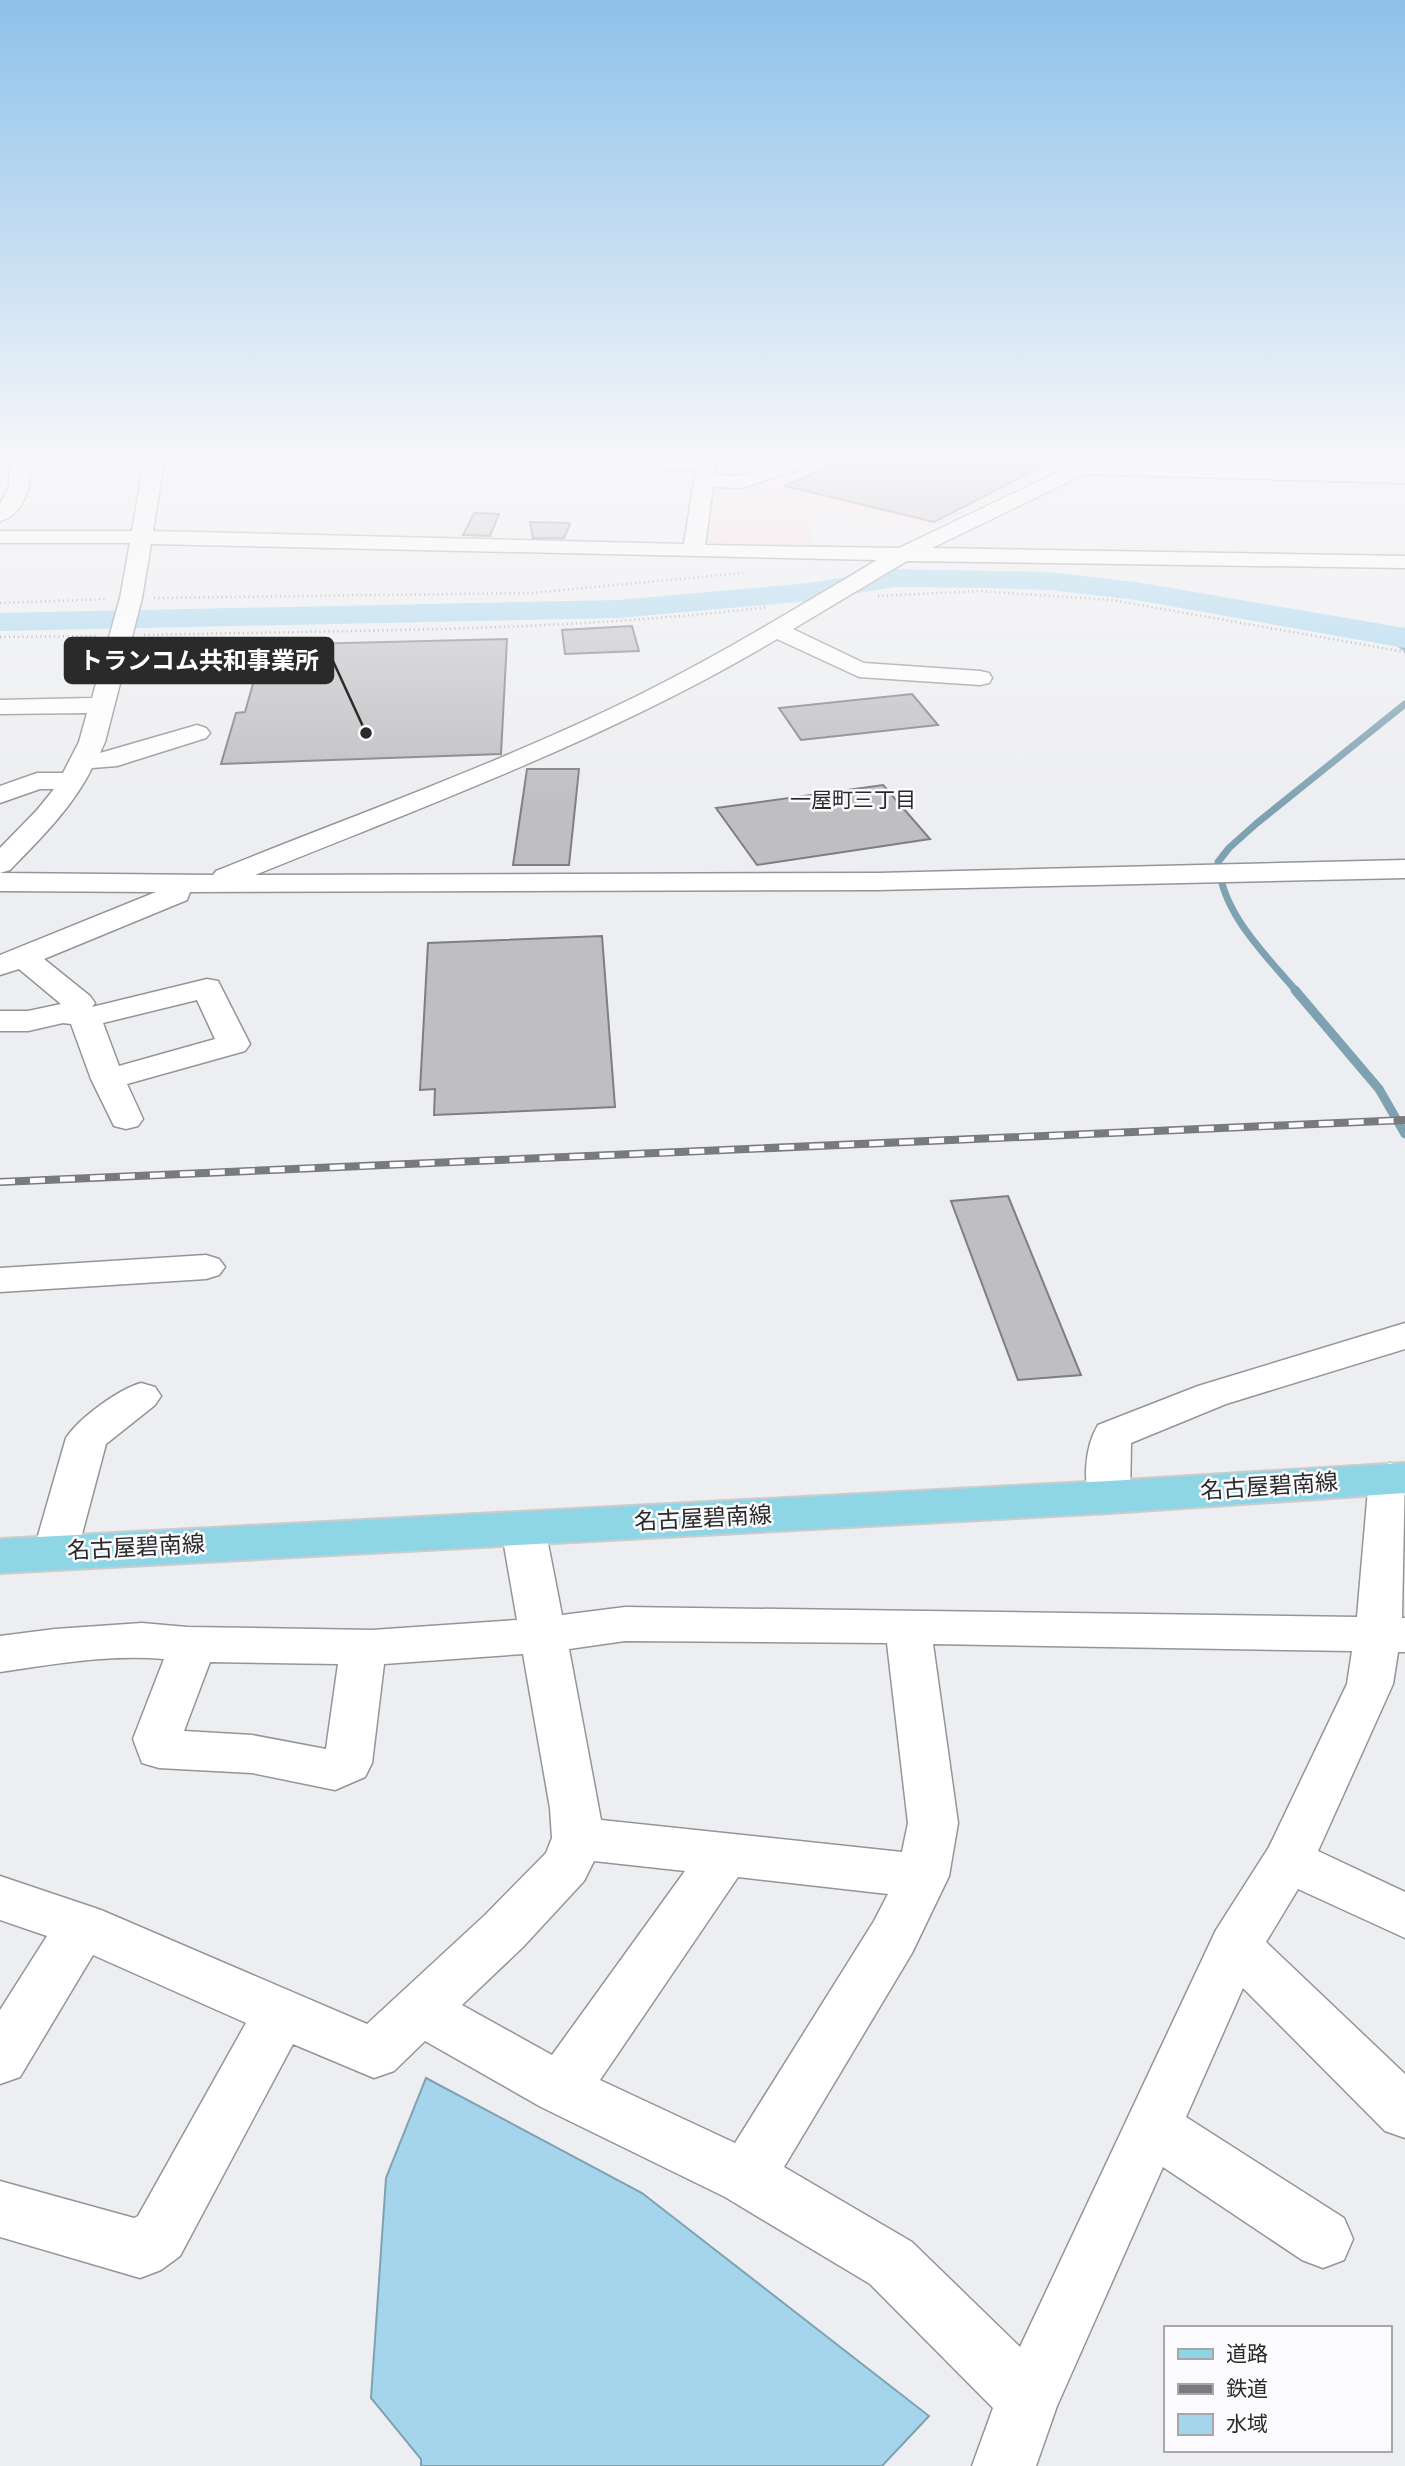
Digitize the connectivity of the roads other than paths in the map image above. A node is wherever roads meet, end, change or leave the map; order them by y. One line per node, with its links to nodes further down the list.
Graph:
1 (134, 576): 5 (street)
2 (866, 576): 3 (street)
3 (775, 629): 4 (street); 14 (street)
4 (980, 678)
5 (102, 705): 6 (street); 9 (street)
6 (9, 707): 8 (street)
7 (197, 733): 9 (street)
8 (0, 735)
9 (77, 771): 10 (street); 11 (street)
10 (0, 795)
11 (0, 864)
12 (1405, 869): 14 (street)
13 (0, 882): 14 (street)
14 (209, 884)
15 (177, 894): 16 (street)
16 (12, 961): 17 (street)
17 (82, 1011): 18 (street); 19 (street); 19 (street)
18 (0, 1021)
19 (108, 1079): 20 (street)
20 (125, 1119)
21 (206, 1267): 22 (street)
22 (0, 1280)
23 (1405, 1336): 26 (street)
24 (141, 1396): 28 (street)
25 (1398, 1478): 26 (main road, 名古屋碧南線); 31 (street)
26 (1109, 1497): 27 (main road, 名古屋碧南線)
27 (523, 1528): 28 (main road, 名古屋碧南線); 32 (street)
28 (55, 1553): 29 (main road, 名古屋碧南線)
29 (0, 1556)
30 (908, 1626): 31 (street); 32 (street); 39 (street)
31 (1391, 1634): 38 (street)
32 (543, 1635): 34 (street); 36 (street)
33 (193, 1644): 34 (street); 34 (street); 35 (street)
34 (363, 1647)
35 (0, 1654)
36 (577, 1838): 37 (street); 44 (street)
37 (724, 1856): 39 (street); 47 (street)
38 (1288, 1860): 41 (street); 43 (street)
39 (923, 1876): 50 (street)
40 (0, 1898): 42 (street)
41 (1405, 1916)
42 (82, 1926): 45 (street); 46 (street)
43 (1234, 1946): 48 (street); 49 (street)
44 (418, 2009): 45 (street); 47 (street)
45 (281, 2013): 51 (street)
46 (0, 2059)
47 (561, 2089): 50 (street)
48 (1405, 2112)
49 (1152, 2127): 52 (street); 53 (street)
50 (746, 2177): 53 (street)
51 (0, 2209)
52 (1323, 2239)
53 (1028, 2399): 54 (street)
54 (1004, 2466)

